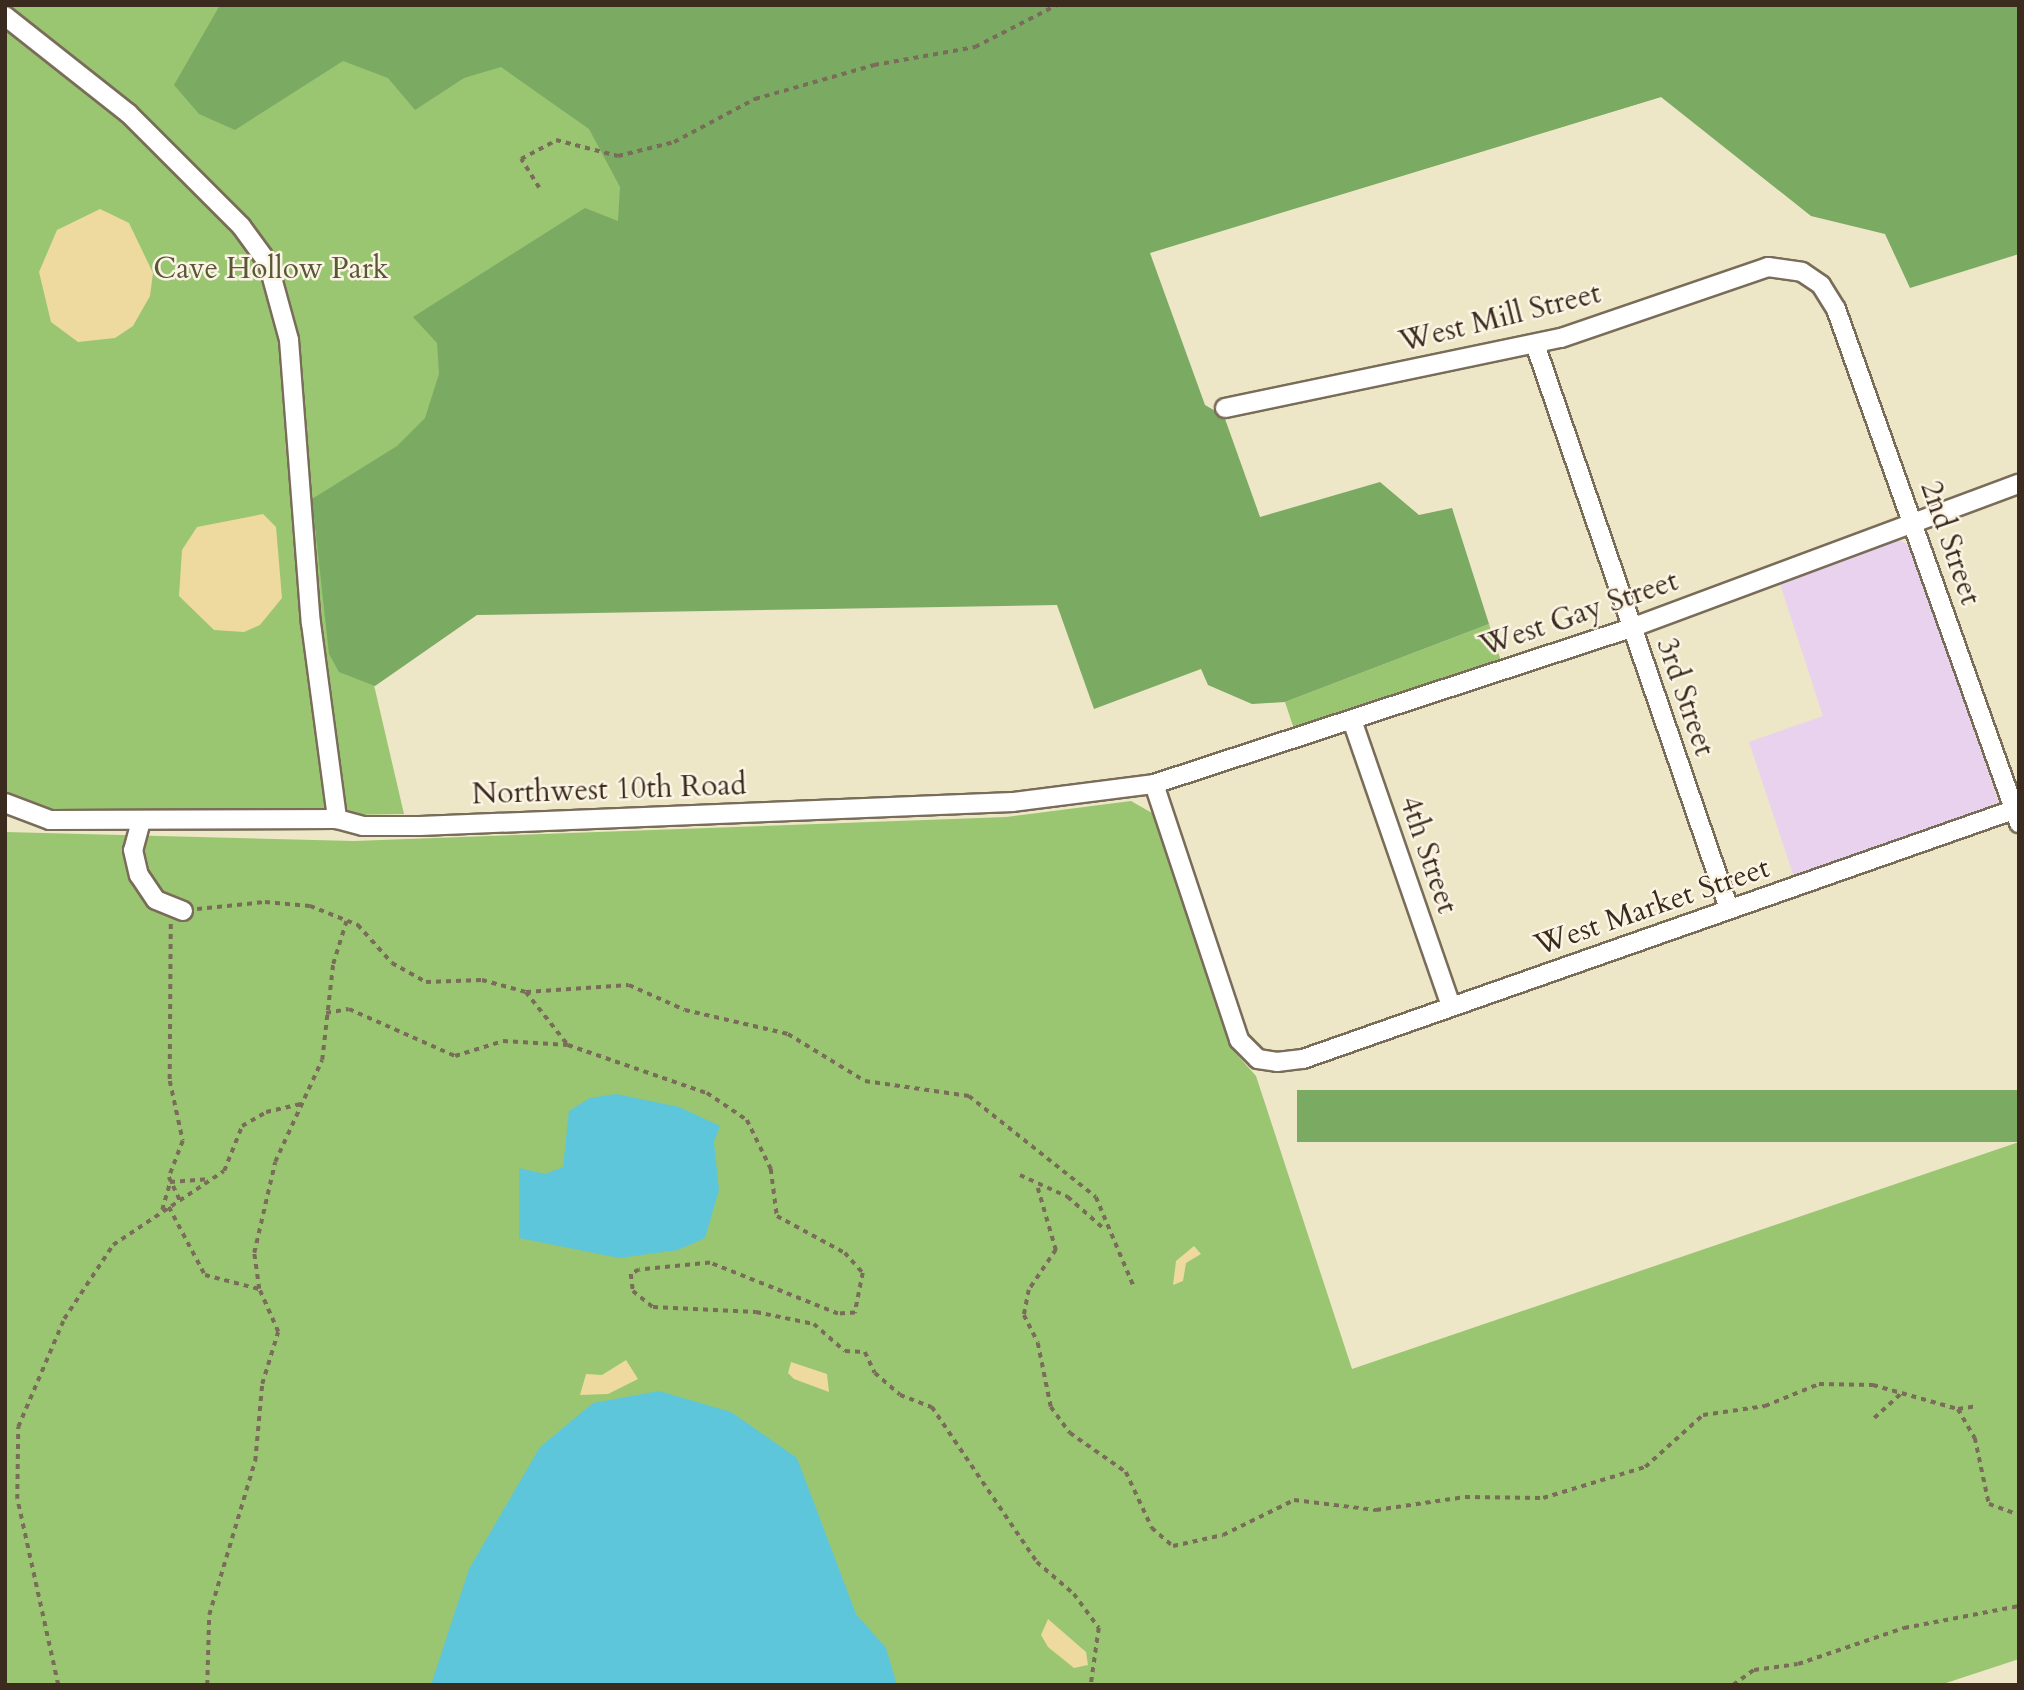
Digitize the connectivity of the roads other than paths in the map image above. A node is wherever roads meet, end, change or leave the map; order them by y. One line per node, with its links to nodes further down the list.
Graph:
1 (5, 16): 12 (street)
2 (1821, 285): 3 (street, West Mill Street); 6 (street, 2nd Street)
3 (1535, 344): 4 (street, West Mill Street); 7 (street, 3rd Street)
4 (1226, 408)
5 (2019, 484): 6 (street, West Gay Street)
6 (1913, 522): 7 (street, West Gay Street); 11 (street, 2nd Street)
7 (1631, 628): 8 (street, West Gay Street); 14 (street, 3rd Street)
8 (1353, 723): 9 (street, West Gay Street); 16 (street, 4th Street)
9 (1154, 785): 12 (street, Northwest 10th Road); 16 (street, West Market Street)
10 (5, 803): 13 (street, Northwest 10th Road)
11 (2017, 814): 14 (street, West Market Street)
12 (337, 819): 13 (street, Northwest 10th Road)
13 (141, 821): 15 (street)
14 (1729, 909): 16 (street, West Market Street)
15 (183, 911)
16 (1451, 1006)

